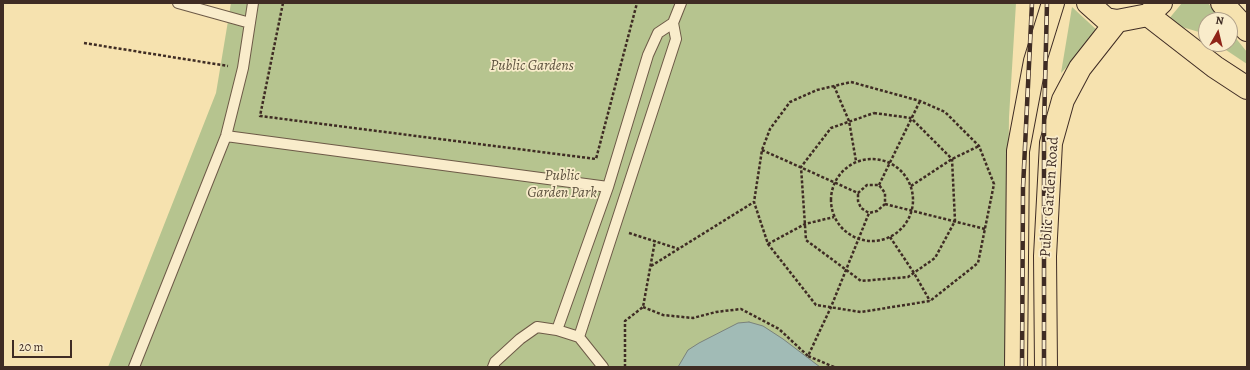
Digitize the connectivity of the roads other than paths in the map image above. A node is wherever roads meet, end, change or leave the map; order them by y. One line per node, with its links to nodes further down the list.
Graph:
1 (178, 3): 10 (lane)
2 (253, 3): 10 (lane)
3 (681, 3): 9 (lane)
4 (1053, 3): 20 (main road)
5 (1088, 3): 8 (main road)
6 (1222, 3): 11 (main road)
7 (1155, 9): 8 (main road); 12 (main road)
8 (1117, 21): 21 (main road, Public Garden Road)
9 (673, 23): 14 (lane); 16 (lane)
10 (250, 24): 13 (lane)
11 (1247, 30)
12 (1247, 88)
13 (226, 136): 14 (lane); 17 (lane)
14 (608, 187): 15 (lane)
15 (557, 330): 16 (lane); 18 (lane)
16 (579, 337): 19 (lane)
17 (134, 367)
18 (493, 367)
19 (603, 367)
20 (1016, 367)
21 (1046, 367)

